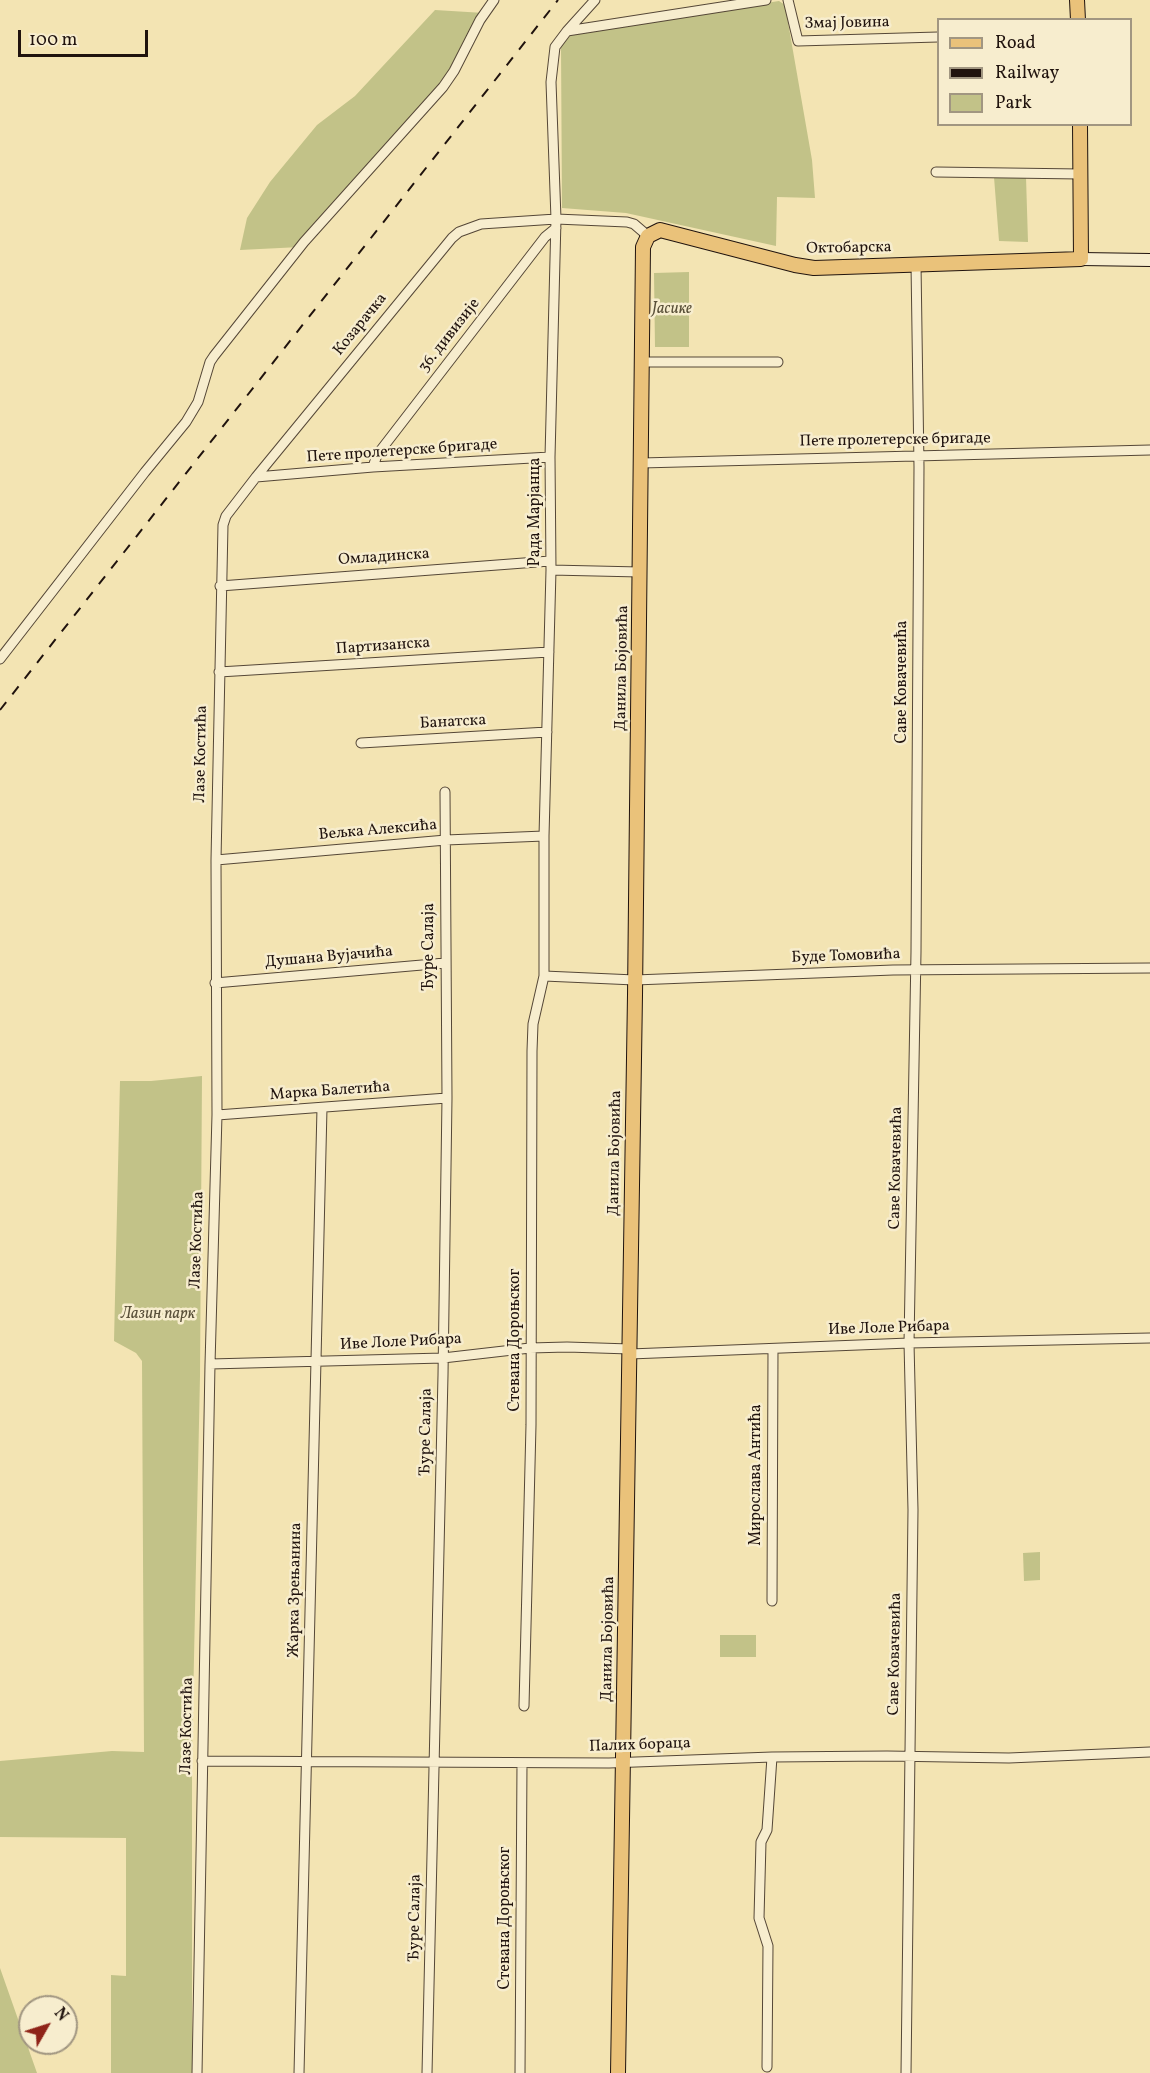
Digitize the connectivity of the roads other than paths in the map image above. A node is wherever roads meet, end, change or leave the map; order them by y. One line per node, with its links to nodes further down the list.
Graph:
1 (494, 0): 30 (street)
2 (766, 0): 7 (street)
3 (788, 0): 8 (street, Змај Јовина)
4 (1077, 0): 6 (main road)
5 (589, 2): 7 (street)
6 (1078, 18)
7 (567, 31): 12 (street, Рада Марјанца)
8 (937, 38)
9 (1080, 126): 11 (main road)
10 (936, 172): 11 (street)
11 (1080, 174): 14 (main road)
12 (556, 223): 13 (street); 21 (street, Рада Марјанца); 23 (street, 36. дивизије); 24 (street, Козарачка)
13 (648, 236): 16 (main road, Октобарска); 17 (main road, Данила Бојовића)
14 (1081, 259): 15 (street); 16 (main road, Октобарска)
15 (1150, 260)
16 (916, 264): 20 (street, Саве Ковачевића)
17 (641, 362): 18 (street); 22 (main road, Данила Бојовића)
18 (778, 362)
19 (1150, 450): 20 (street, Пете пролетерске бригаде)
20 (919, 455): 22 (street, Пете пролетерске бригаде); 40 (street, Саве Ковачевића)
21 (550, 457): 23 (street, Пете пролетерске бригаде); 26 (street, Рада Марјанца)
22 (641, 463): 27 (main road, Данила Бојовића)
23 (373, 467): 24 (street, Пете пролетерске бригаде)
24 (256, 477): 25 (street, Козарачка)
25 (226, 516): 28 (street, Лазе Костића)
26 (550, 565): 27 (street, Омладинска); 28 (street, Омладинска); 29 (street, Рада Марјанца)
27 (640, 572): 42 (main road, Данила Бојовића)
28 (220, 586): 31 (street, Лазе Костића)
29 (549, 652): 31 (street, Партизанска); 32 (street, Рада Марјанца)
30 (0, 659)
31 (219, 672): 37 (street, Лазе Костића)
32 (547, 732): 33 (street, Банатска); 35 (street, Рада Марјанца)
33 (361, 743)
34 (445, 792): 36 (street, Ђуре Салаја)
35 (544, 836): 36 (street, Вељка Алексића); 41 (street, Рада Марјанца)
36 (446, 840): 37 (street, Вељка Алексића); 38 (street, Ђуре Салаја)
37 (216, 860): 43 (street, Лазе Костића)
38 (445, 963): 43 (street, Душана Вујачића); 44 (street, Ђуре Салаја)
39 (1150, 968): 40 (street, Буде Томовића)
40 (915, 970): 42 (street, Буде Томовића); 48 (street, Саве Ковачевића)
41 (544, 976): 42 (street, Буде Томовића); 49 (street, Стевана Дороњског)
42 (635, 980): 51 (main road, Данила Бојовића)
43 (215, 983): 46 (street, Лазе Костића)
44 (447, 1098): 45 (street, Марка Балетића); 52 (street, Ђуре Салаја)
45 (322, 1108): 46 (street, Марка Балетића); 53 (street, Жарка Зрењанина)
46 (217, 1115): 54 (street, Лазе Костића)
47 (1150, 1338): 48 (street, Иве Лоле Рибара)
48 (909, 1343): 50 (street, Иве Лоле Рибара); 58 (street, Саве Ковачевића)
49 (530, 1348): 51 (street, Иве Лоле Рибара); 52 (street, Иве Лоле Рибара); 56 (street, Стевана Дороњског)
50 (773, 1349): 51 (street, Иве Лоле Рибара); 55 (street, Мирослава Антића)
51 (630, 1352): 64 (main road, Данила Бојовића)
52 (443, 1358): 53 (street, Иве Лоле Рибара); 62 (street, Ђуре Салаја)
53 (315, 1362): 54 (street, Иве Лоле Рибара); 61 (street, Жарка Зрењанина)
54 (210, 1364): 60 (street, Лазе Костића)
55 (772, 1601)
56 (524, 1706)
57 (1150, 1752): 58 (street, Палих бораца)
58 (910, 1756): 59 (street, Палих бораца); 71 (street, Саве Ковачевића)
59 (772, 1757): 64 (street, Палих бораца); 65 (street)
60 (202, 1761): 61 (street, Палих бораца); 66 (street, Лазе Костића)
61 (307, 1762): 62 (street, Палих бораца); 67 (street, Жарка Зрењанина)
62 (434, 1762): 63 (street, Палих бораца); 68 (street, Ђуре Салаја)
63 (522, 1763): 64 (street, Палих бораца); 69 (street, Стевана Дороњског)
64 (623, 1763): 70 (main road, Данила Бојовића)
65 (767, 2067)
66 (197, 2073)
67 (299, 2073)
68 (427, 2073)
69 (520, 2073)
70 (618, 2073)
71 (906, 2073)

